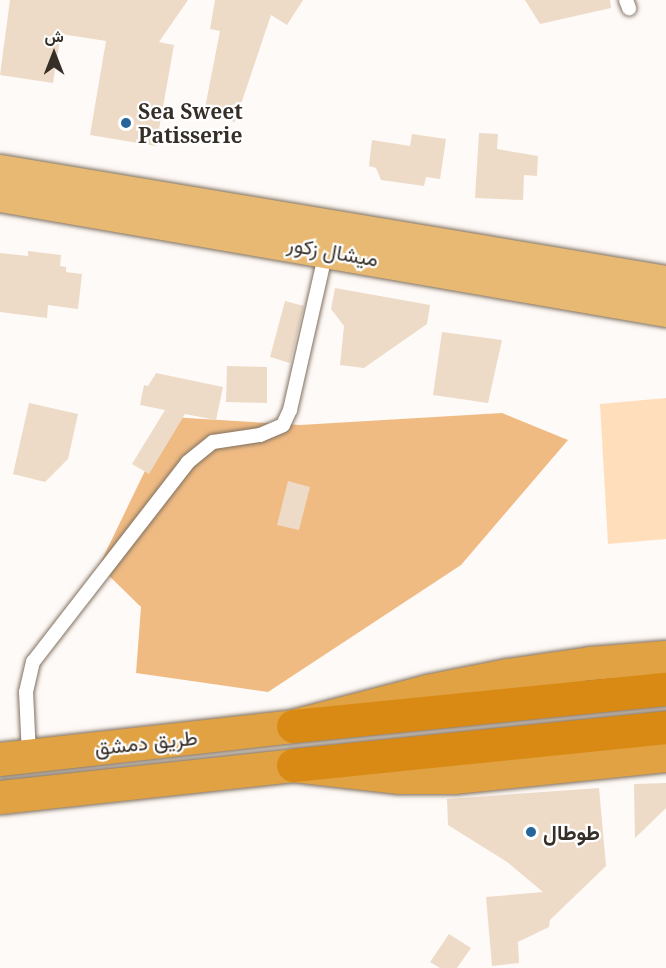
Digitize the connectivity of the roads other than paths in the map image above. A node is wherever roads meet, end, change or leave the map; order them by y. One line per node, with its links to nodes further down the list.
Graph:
1 (0, 171): 4 (main road, ميشال زكور)
2 (0, 195): 3 (main road, ميشال زكور)
3 (327, 250): 5 (main road, ميشال زكور); 10 (lane)
4 (666, 282)
5 (666, 310)
6 (666, 657): 8 (highway, طريق دمشق)
7 (666, 689): 8 (highway)
8 (293, 726): 10 (highway, طريق دمشق)
9 (666, 727): 12 (highway)
10 (10, 756)
11 (666, 756): 12 (highway, طريق دمشق)
12 (293, 765): 13 (highway, طريق دمشق)
13 (57, 791): 14 (highway, طريق دمشق); 15 (highway)
14 (0, 797)
15 (0, 813)

